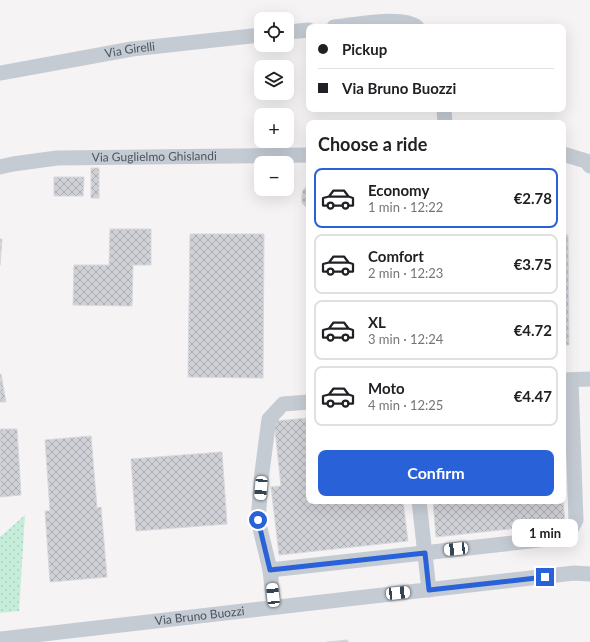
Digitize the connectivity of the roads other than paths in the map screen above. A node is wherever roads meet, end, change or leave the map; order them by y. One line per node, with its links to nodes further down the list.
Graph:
1 (362, 24): 2 (street)
2 (412, 24)
3 (306, 30): 4 (street)
4 (294, 31)
5 (254, 36): 6 (street, Via Girelli)
6 (0, 72)
7 (566, 153): 8 (street)
8 (590, 153)
9 (566, 154): 11 (street)
10 (306, 155): 12 (street, Via Guglielmo Ghislandi)
11 (590, 166)
12 (0, 167)
13 (590, 378): 14 (street)
14 (567, 380): 17 (street)
15 (306, 402): 18 (street)
16 (419, 504): 17 (street)
17 (425, 553): 18 (street); 20 (street)
18 (270, 570): 21 (street)
19 (590, 574): 20 (street, Via Bruno Buozzi)
20 (429, 590): 21 (street, Via Bruno Buozzi)
21 (274, 607): 22 (street, Via Bruno Buozzi)
22 (0, 639)

